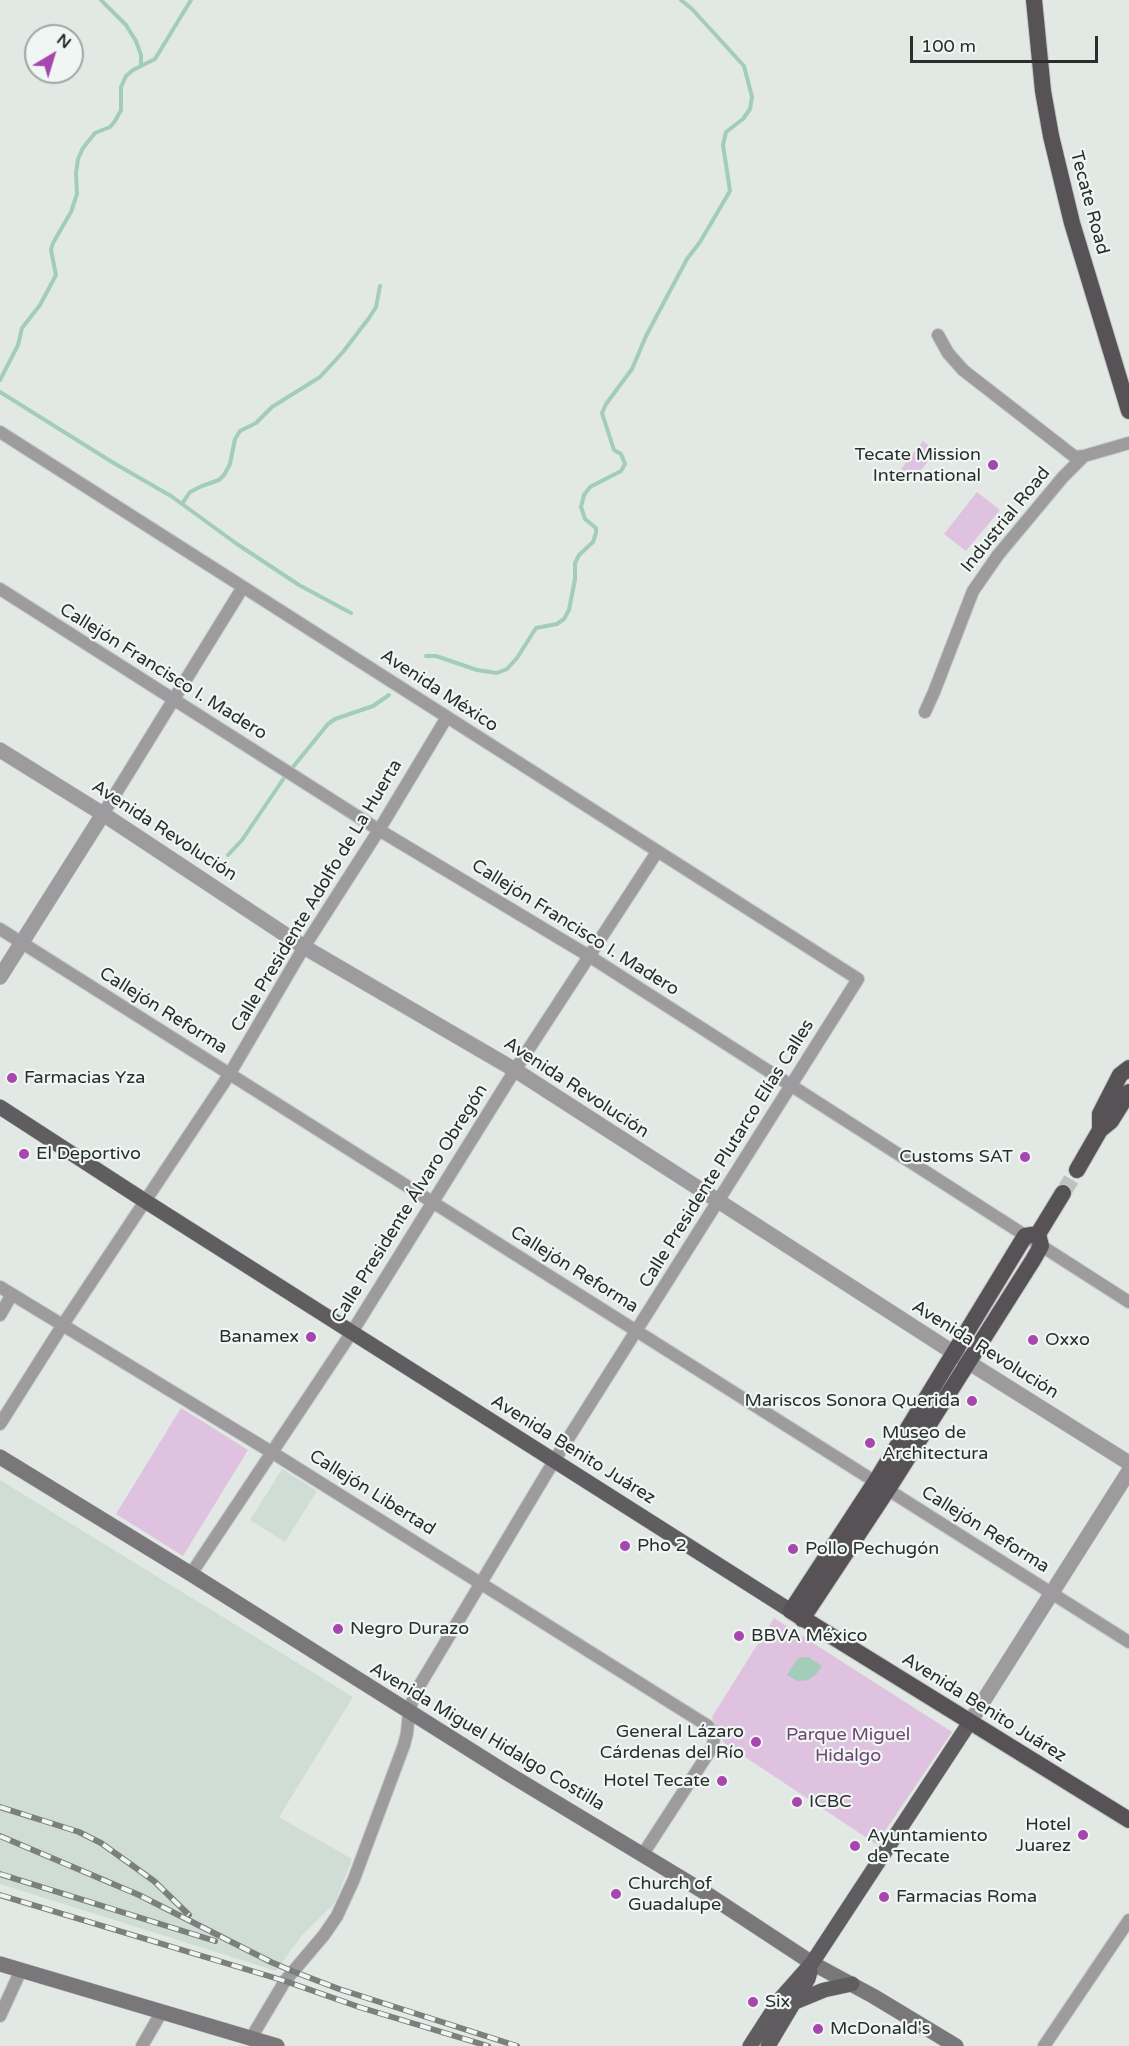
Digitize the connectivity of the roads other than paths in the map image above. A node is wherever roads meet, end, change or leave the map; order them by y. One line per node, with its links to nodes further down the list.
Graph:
1 (1034, 0): 3 (highway, Tecate Road)
2 (938, 335): 6 (street)
3 (1129, 411)
4 (0, 432): 7 (street, Avenida México)
5 (1129, 443): 6 (street)
6 (1084, 456): 10 (street, Industrial Road)
7 (243, 587): 9 (street); 11 (street, Avenida México)
8 (0, 590): 9 (street, Callejón Francisco I. Madero)
9 (174, 700): 13 (street); 14 (street, Callejón Francisco I. Madero)
10 (925, 712)
11 (447, 717): 14 (street, Calle Presidente Adolfo de La Huerta); 15 (street, Avenida México)
12 (0, 750): 13 (street, Avenida Revolución)
13 (103, 814): 17 (street); 18 (street, Avenida Revolución)
14 (379, 830): 18 (street, Calle Presidente Adolfo de La Huerta); 19 (street, Callejón Francisco I. Madero)
15 (657, 852): 19 (street, Calle Presidente Álvaro Obregón); 21 (street, Avenida México)
16 (0, 929): 17 (street, Callejón Reforma)
17 (21, 943): 20 (street); 24 (street, Callejón Reforma)
18 (304, 947): 23 (street, Avenida Revolución); 24 (street, Calle Presidente Adolfo de La Huerta)
19 (589, 956): 23 (street, Calle Presidente Álvaro Obregón); 25 (street, Callejón Francisco I. Madero)
20 (0, 977)
21 (858, 979): 25 (street, Calle Presidente Plutarco Elías Calles)
22 (1129, 1068): 28 (highway)
23 (515, 1070): 32 (street, Calle Presidente Álvaro Obregón); 33 (street, Avenida Revolución)
24 (229, 1075): 31 (street, Calle Presidente Adolfo de La Huerta); 32 (street, Callejón Reforma)
25 (791, 1085): 33 (street, Calle Presidente Plutarco Elías Calles); 34 (street, Callejón Francisco I. Madero)
26 (1129, 1092): 28 (highway)
27 (0, 1107): 31 (main road, Avenida Benito Juárez)
28 (1100, 1130): 29 (highway)
29 (1077, 1170)
30 (1063, 1193): 34 (highway)
31 (145, 1201): 39 (street, Calle Presidente Adolfo de La Huerta); 41 (main road, Avenida Benito Juárez)
32 (433, 1202): 40 (street, Callejón Reforma); 41 (street, Calle Presidente Álvaro Obregón)
33 (718, 1202): 40 (street, Calle Presidente Plutarco Elías Calles); 42 (street, Avenida Revolución)
34 (1035, 1239): 37 (street, Callejón Francisco I. Madero); 42 (highway)
35 (0, 1287): 36 (street, Callejón Libertad)
36 (12, 1294): 38 (street); 39 (street, Callejón Libertad)
37 (1129, 1302)
38 (0, 1315)
39 (62, 1326): 43 (street, Calle Presidente Adolfo de La Huerta); 44 (street, Callejón Libertad)
40 (637, 1330): 46 (street, Calle Presidente Plutarco Elías Calles); 49 (street, Callejón Reforma)
41 (352, 1332): 44 (street, Calle Presidente Álvaro Obregón); 46 (main road, Avenida Benito Juárez)
42 (961, 1358): 47 (street, Avenida Revolución); 49 (highway)
43 (0, 1424)
44 (273, 1453): 50 (street, Calle Presidente Álvaro Obregón); 51 (street, Callejón Libertad)
45 (0, 1456): 50 (main road, Avenida Miguel Hidalgo Costilla)
46 (554, 1461): 51 (street, Calle Presidente Plutarco Elías Calles); 53 (main road, Avenida Benito Juárez)
47 (1129, 1463)
48 (1129, 1471): 52 (street)
49 (882, 1485): 52 (street, Callejón Reforma); 53 (highway)
50 (191, 1574): 55 (main road, Avenida Miguel Hidalgo Costilla)
51 (481, 1582): 55 (street, Calle Presidente Plutarco Elías Calles); 58 (street, Callejón Libertad)
52 (1050, 1592): 54 (street, Callejón Reforma); 56 (street)
53 (796, 1615): 56 (highway, Avenida Benito Juárez)
54 (1129, 1642)
55 (409, 1712): 58 (main road, Avenida Miguel Hidalgo Costilla); 67 (street, Calle Presidente Plutarco Elías Calles)
56 (970, 1722): 57 (highway, Avenida Benito Juárez); 60 (main road)
57 (1129, 1820)
58 (643, 1854): 60 (main road, Avenida Miguel Hidalgo Costilla)
59 (1129, 1920): 73 (street)
60 (812, 1963): 63 (main road, Avenida Miguel Hidalgo Costilla); 64 (main road); 70 (main road)
61 (0, 1964): 62 (main road)
62 (21, 1970): 65 (main road); 66 (street)
63 (852, 1984): 64 (main road); 72 (main road, Avenida Miguel Hidalgo Costilla)
64 (795, 2002): 71 (main road)
65 (161, 2013): 67 (main road); 68 (street)
66 (0, 2016)
67 (251, 2038): 69 (main road)
68 (142, 2046)
69 (277, 2046)
70 (750, 2046)
71 (768, 2046)
72 (956, 2046)
73 (1044, 2046)

